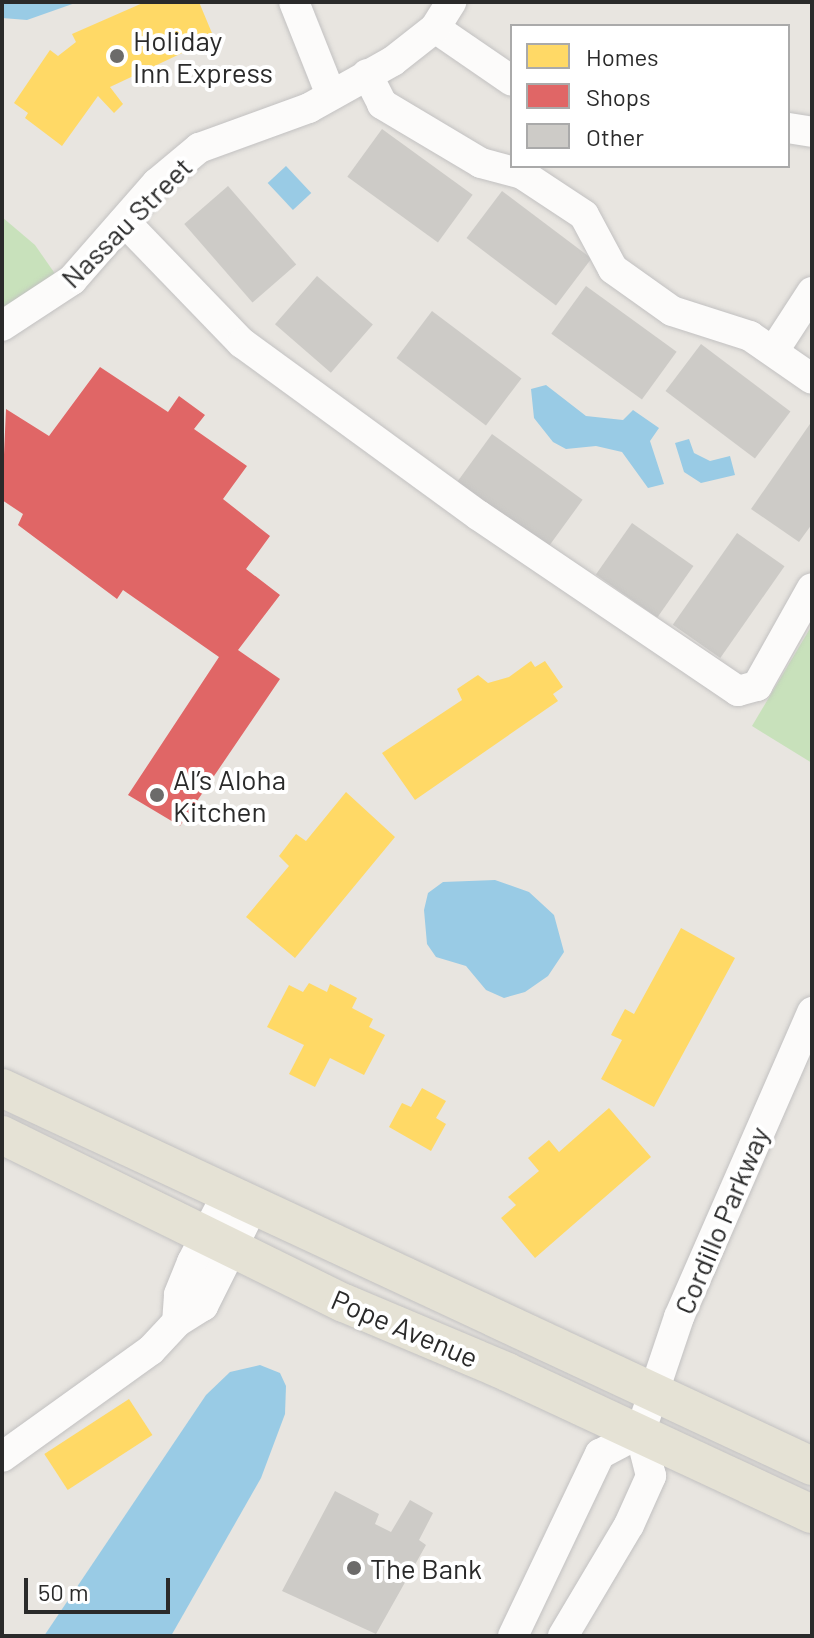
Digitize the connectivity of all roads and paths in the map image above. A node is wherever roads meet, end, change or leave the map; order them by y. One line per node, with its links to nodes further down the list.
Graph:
1 (294, 2): 6 (street)
2 (451, 2): 3 (street, Nassau Street)
3 (435, 28): 4 (street, Nassau Street); 5 (street)
4 (367, 74): 6 (street, Nassau Street); 12 (street)
5 (510, 80)
6 (331, 95): 9 (street, Nassau Street)
7 (790, 128): 8 (street)
8 (812, 132)
9 (124, 221): 11 (street, Nassau Street); 14 (street)
10 (812, 292): 12 (street)
11 (2, 326)
12 (775, 349): 13 (street)
13 (812, 379)
14 (812, 588)
15 (812, 1012): 20 (street, Cordillo Parkway)
16 (2, 1088): 18 (main road, Pope Avenue)
17 (2, 1135): 19 (main road, Pope Avenue)
18 (240, 1200): 19 (street); 20 (main road, Pope Avenue)
19 (218, 1242): 21 (main road, Pope Avenue); 22 (street)
20 (654, 1392): 21 (street, Cordillo Parkway); 23 (main road, Pope Avenue)
21 (640, 1433): 24 (main road, Pope Avenue); 25 (street); 26 (street)
22 (2, 1457)
23 (812, 1466)
24 (812, 1514)
25 (513, 1636)
26 (563, 1636)

